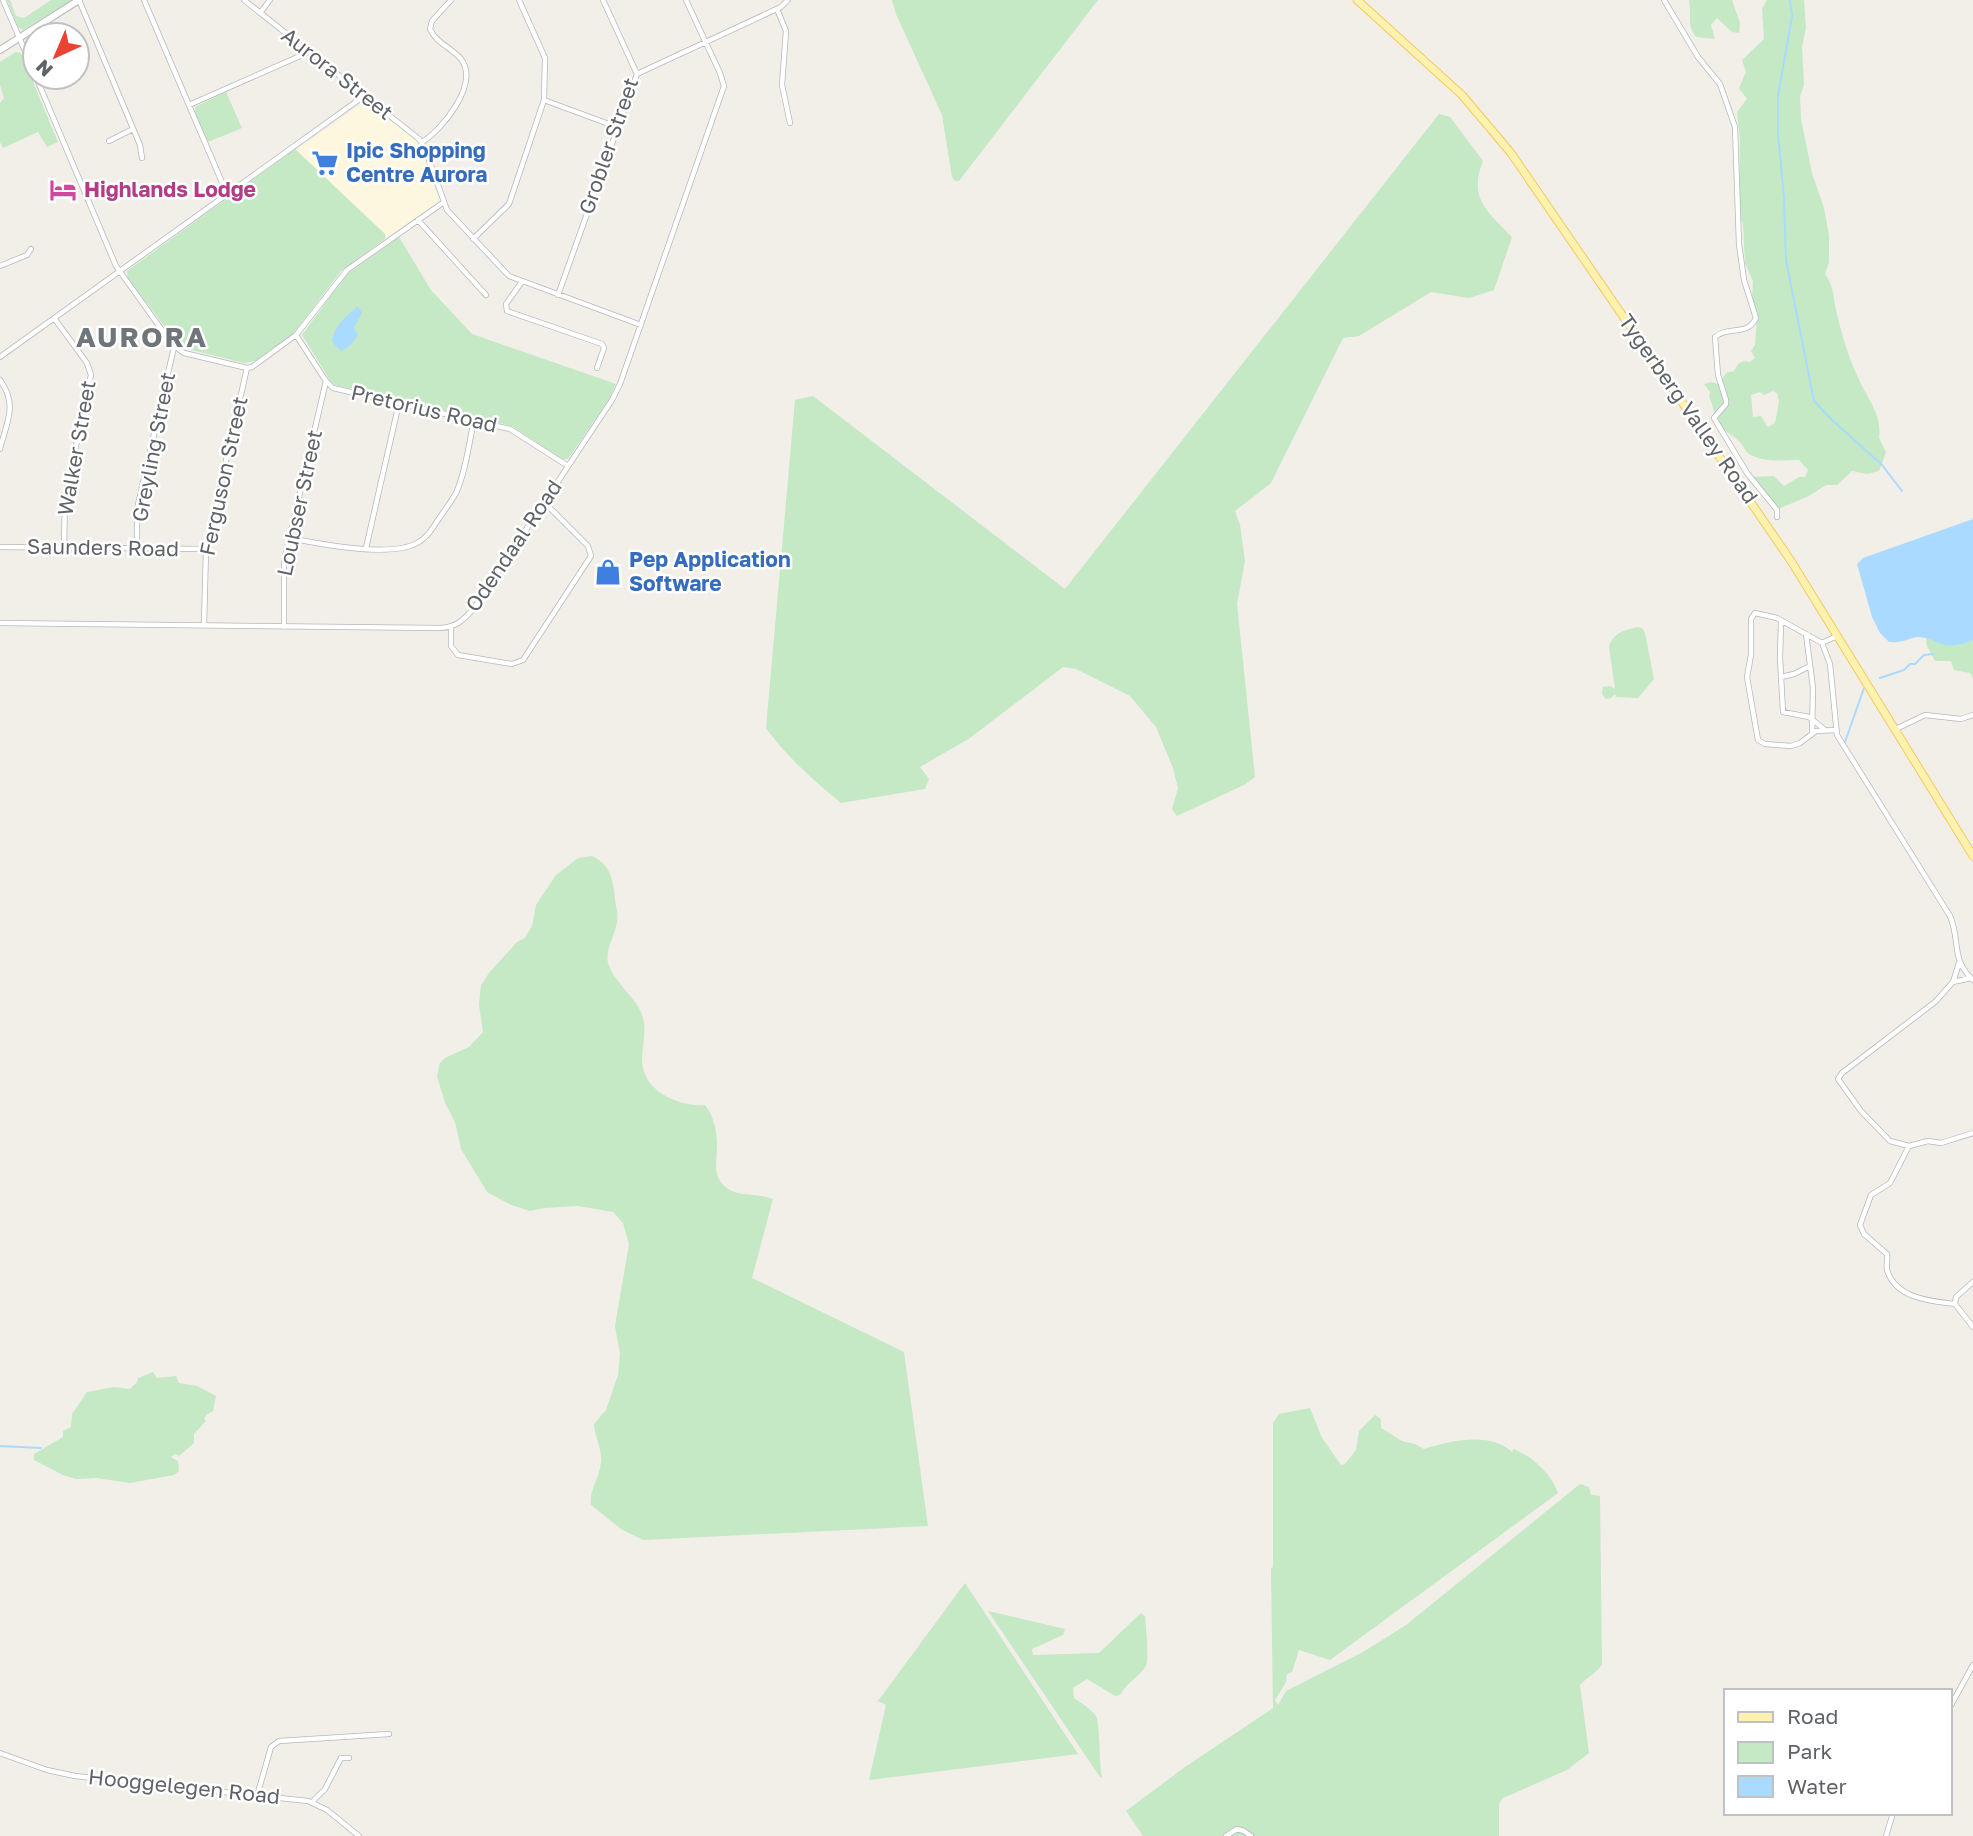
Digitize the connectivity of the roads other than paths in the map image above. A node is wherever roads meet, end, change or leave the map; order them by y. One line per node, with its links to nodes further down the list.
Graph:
1 (3, 0): 15 (street)
2 (79, 0): 15 (main road); 27 (street)
3 (144, 0): 24 (street)
4 (244, 0): 14 (street, Aurora Street)
5 (270, 0): 14 (street)
6 (451, 0): 29 (street)
7 (519, 0): 23 (street)
8 (603, 0): 20 (street, Grobler Street)
9 (687, 0): 17 (street)
10 (788, 0): 13 (street)
11 (1357, 0): 68 (main road, Tygerberg Valley Road)
12 (1664, 0): 55 (street)
13 (777, 9): 17 (street); 25 (street)
14 (260, 13): 19 (street, Aurora Street)
15 (19, 37): 16 (street); 18 (main road)
16 (21, 42)
17 (706, 42): 20 (street); 42 (street, Odendaal Road)
18 (0, 50)
19 (309, 52): 22 (street, Aurora Street); 24 (street)
20 (637, 74): 26 (street, Grobler Street)
21 (42, 91): 37 (street)
22 (364, 96): 29 (street, Aurora Street); 31 (street)
23 (544, 100): 26 (street); 34 (street)
24 (189, 105): 31 (street)
25 (790, 122)
26 (617, 127): 40 (street, Grobler Street)
27 (133, 129): 28 (street); 30 (street)
28 (109, 141)
29 (422, 142): 32 (street)
30 (142, 158)
31 (227, 194): 37 (street)
32 (444, 202): 33 (street); 34 (street)
33 (418, 220): 39 (street); 43 (street)
34 (474, 239): 38 (street)
35 (31, 249): 36 (street)
36 (0, 267)
37 (119, 271): 41 (street); 44 (street)
38 (521, 283): 40 (street); 47 (street)
39 (486, 295)
40 (558, 296): 42 (street)
41 (54, 318): 45 (street); 58 (street, Walker Street)
42 (640, 325): 53 (street, Odendaal Road)
43 (296, 335): 46 (street); 49 (street, Pretorius Road)
44 (174, 347): 46 (street); 60 (street, Greyling Street)
45 (0, 357)
46 (247, 368): 61 (street, Ferguson Street)
47 (597, 368)
48 (0, 380): 52 (street)
49 (326, 381): 50 (street, Pretorius Road); 56 (street, Loubser Street)
50 (399, 403): 51 (street, Pretorius Road); 59 (street)
51 (474, 420): 53 (street, Pretorius Road); 59 (street)
52 (0, 449)
53 (568, 466): 54 (street, Odendaal Road)
54 (544, 502): 66 (street, Odendaal Road); 66 (street)
55 (1777, 517)
56 (290, 538): 59 (street); 65 (street, Loubser Street)
57 (0, 547): 58 (street, Saunders Road)
58 (64, 548): 60 (street, Saunders Road)
59 (366, 548)
60 (137, 549): 61 (street, Saunders Road)
61 (206, 549): 64 (street, Ferguson Street)
62 (1781, 621): 67 (street); 71 (street); 77 (street)
63 (0, 623): 64 (street, Odendaal Road)
64 (204, 625): 65 (street, Odendaal Road)
65 (284, 627): 66 (street, Odendaal Road)
66 (451, 627)
67 (1806, 634): 69 (street); 70 (street)
68 (1839, 635): 69 (street); 75 (main road, Tygerberg Valley Road)
69 (1822, 643): 76 (street)
70 (1810, 666): 71 (street); 73 (street)
71 (1781, 677): 73 (street)
72 (1973, 715): 75 (street)
73 (1814, 720): 74 (street); 77 (street)
74 (1824, 729): 76 (street); 77 (street)
75 (1896, 729): 78 (main road, Tygerberg Valley Road)
76 (1836, 730): 79 (street)
77 (1812, 734)
78 (1973, 856)
79 (1959, 963): 80 (street); 81 (street)
80 (1972, 979): 81 (street)
81 (1953, 982): 83 (street)
82 (1973, 1133): 83 (street)
83 (1909, 1146): 85 (street)
84 (1973, 1282): 85 (street)
85 (1955, 1304): 86 (street)
86 (1973, 1327)
87 (1973, 1665): 88 (street)
88 (1952, 1703)
89 (388, 1734): 92 (street)
90 (0, 1753): 92 (street, Hooggelegen Road)
91 (349, 1758): 93 (street)
92 (257, 1796): 93 (street, Hooggelegen Road)
93 (312, 1802): 95 (street, Hooggelegen Road)
94 (1892, 1815): 98 (street)
95 (359, 1836)
96 (1226, 1836): 97 (street)
97 (1251, 1836)
98 (1886, 1836)

